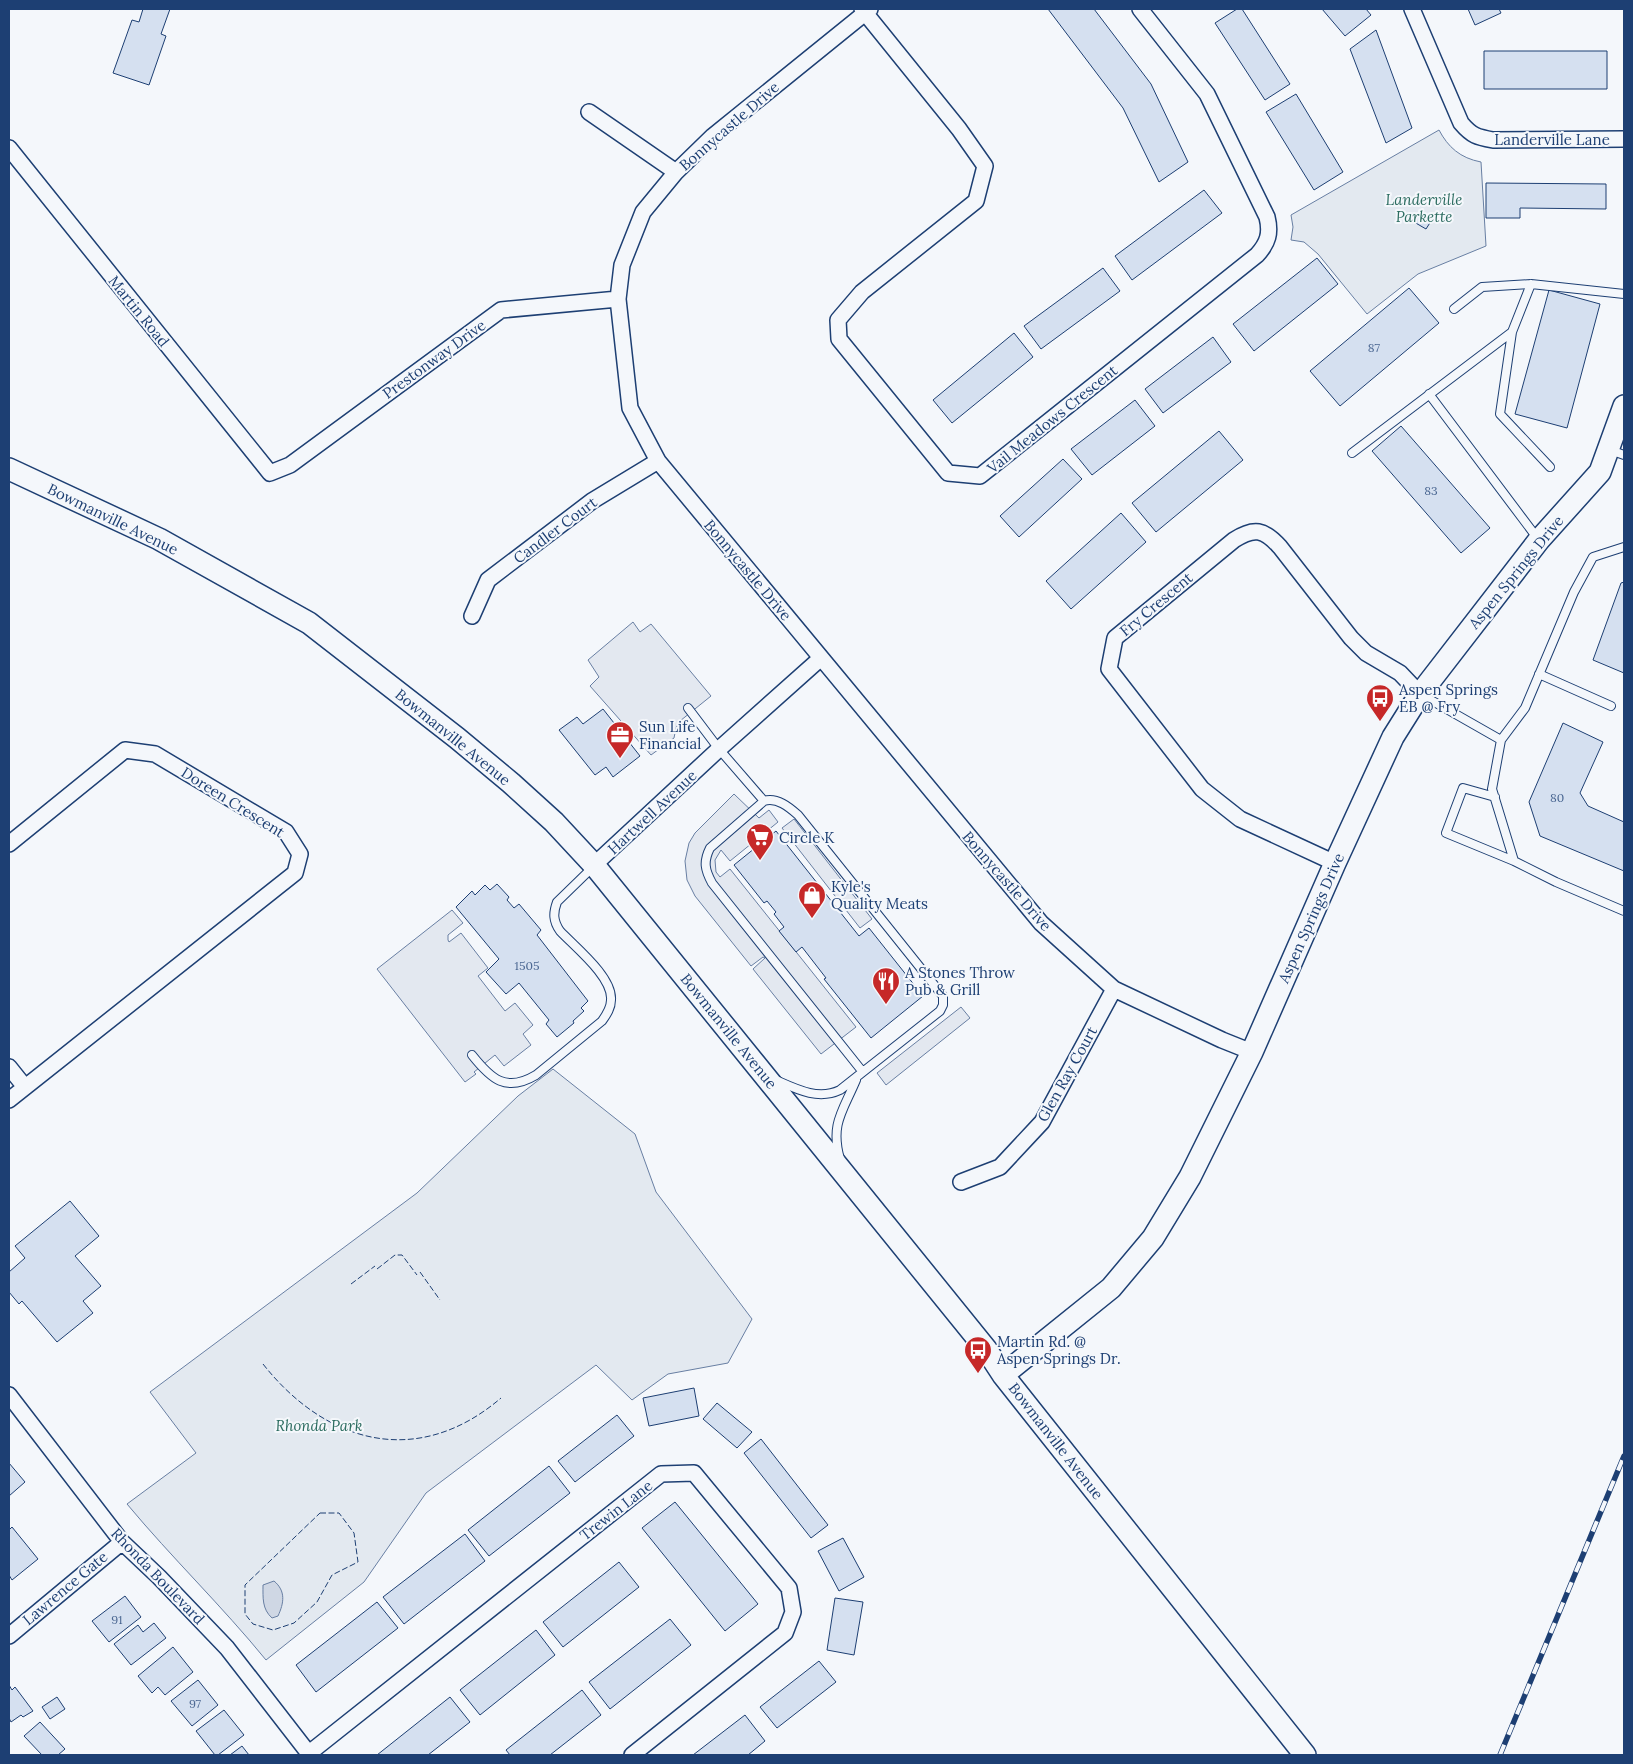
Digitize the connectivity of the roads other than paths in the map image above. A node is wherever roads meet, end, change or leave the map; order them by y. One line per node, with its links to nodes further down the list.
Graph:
1 (1140, 9): 3 (street, Vail Meadows Crescent)
2 (1412, 9): 5 (street, Landerville Lane)
3 (866, 10): 7 (street, Bonnycastle Drive)
4 (589, 112): 7 (street)
5 (1624, 139)
6 (10, 152): 20 (street, Martin Road)
7 (676, 172): 10 (street, Bonnycastle Drive)
8 (1531, 284): 9 (lane); 11 (lane); 12 (lane)
9 (1624, 294)
10 (618, 299): 17 (street, Bonnycastle Drive); 20 (street, Prestonway Drive)
11 (1454, 309)
12 (1512, 332): 13 (lane); 18 (lane)
13 (1429, 394): 16 (lane); 21 (lane)
14 (1624, 406): 15 (main road, Aspen Springs Drive)
15 (1616, 452): 21 (main road, Aspen Springs Drive)
16 (1352, 453)
17 (658, 461): 23 (street, Candler Court); 24 (street, Bonnycastle Drive)
18 (1550, 467)
19 (9, 469): 36 (main road, Bowmanville Avenue)
20 (270, 473)
21 (1539, 540): 26 (main road, Aspen Springs Drive)
22 (1624, 547): 25 (lane)
23 (472, 616)
24 (821, 658): 30 (street, Hartwell Avenue); 38 (street, Bonnycastle Drive)
25 (1539, 674): 27 (lane); 29 (lane)
26 (1420, 694): 29 (lane); 35 (main road, Aspen Springs Drive); 35 (street, Fry Crescent)
27 (1611, 706)
28 (688, 708): 30 (lane)
29 (1501, 740): 31 (lane)
30 (719, 749): 32 (lane); 36 (street, Hartwell Avenue)
31 (1495, 797): 34 (lane); 34 (lane)
32 (764, 801): 42 (lane); 42 (lane)
33 (9, 844): 45 (street, Doreen Crescent)
34 (1514, 861): 37 (lane)
35 (1335, 863): 39 (main road, Aspen Springs Drive)
36 (594, 865): 40 (lane); 43 (main road, Bowmanville Avenue)
37 (1624, 911)
38 (1114, 989): 39 (street, Bonnycastle Drive); 48 (street, Glen Ray Court)
39 (1252, 1052): 49 (main road, Aspen Springs Drive)
40 (472, 1055)
41 (9, 1067): 45 (street)
42 (862, 1072): 44 (lane)
43 (765, 1074): 44 (lane); 47 (main road, Bowmanville Avenue)
44 (856, 1078): 47 (lane)
45 (25, 1088): 46 (street, Doreen Crescent)
46 (9, 1100)
47 (846, 1175): 49 (main road, Bowmanville Avenue)
48 (960, 1182)
49 (1003, 1374): 55 (main road, Bowmanville Avenue)
50 (9, 1395): 51 (street, Rhonda Boulevard)
51 (122, 1542): 52 (street, Lawrence Gate); 53 (street, Rhonda Boulevard)
52 (9, 1636)
53 (309, 1754): 54 (street, Trewin Lane)
54 (632, 1755)
55 (1305, 1755)

